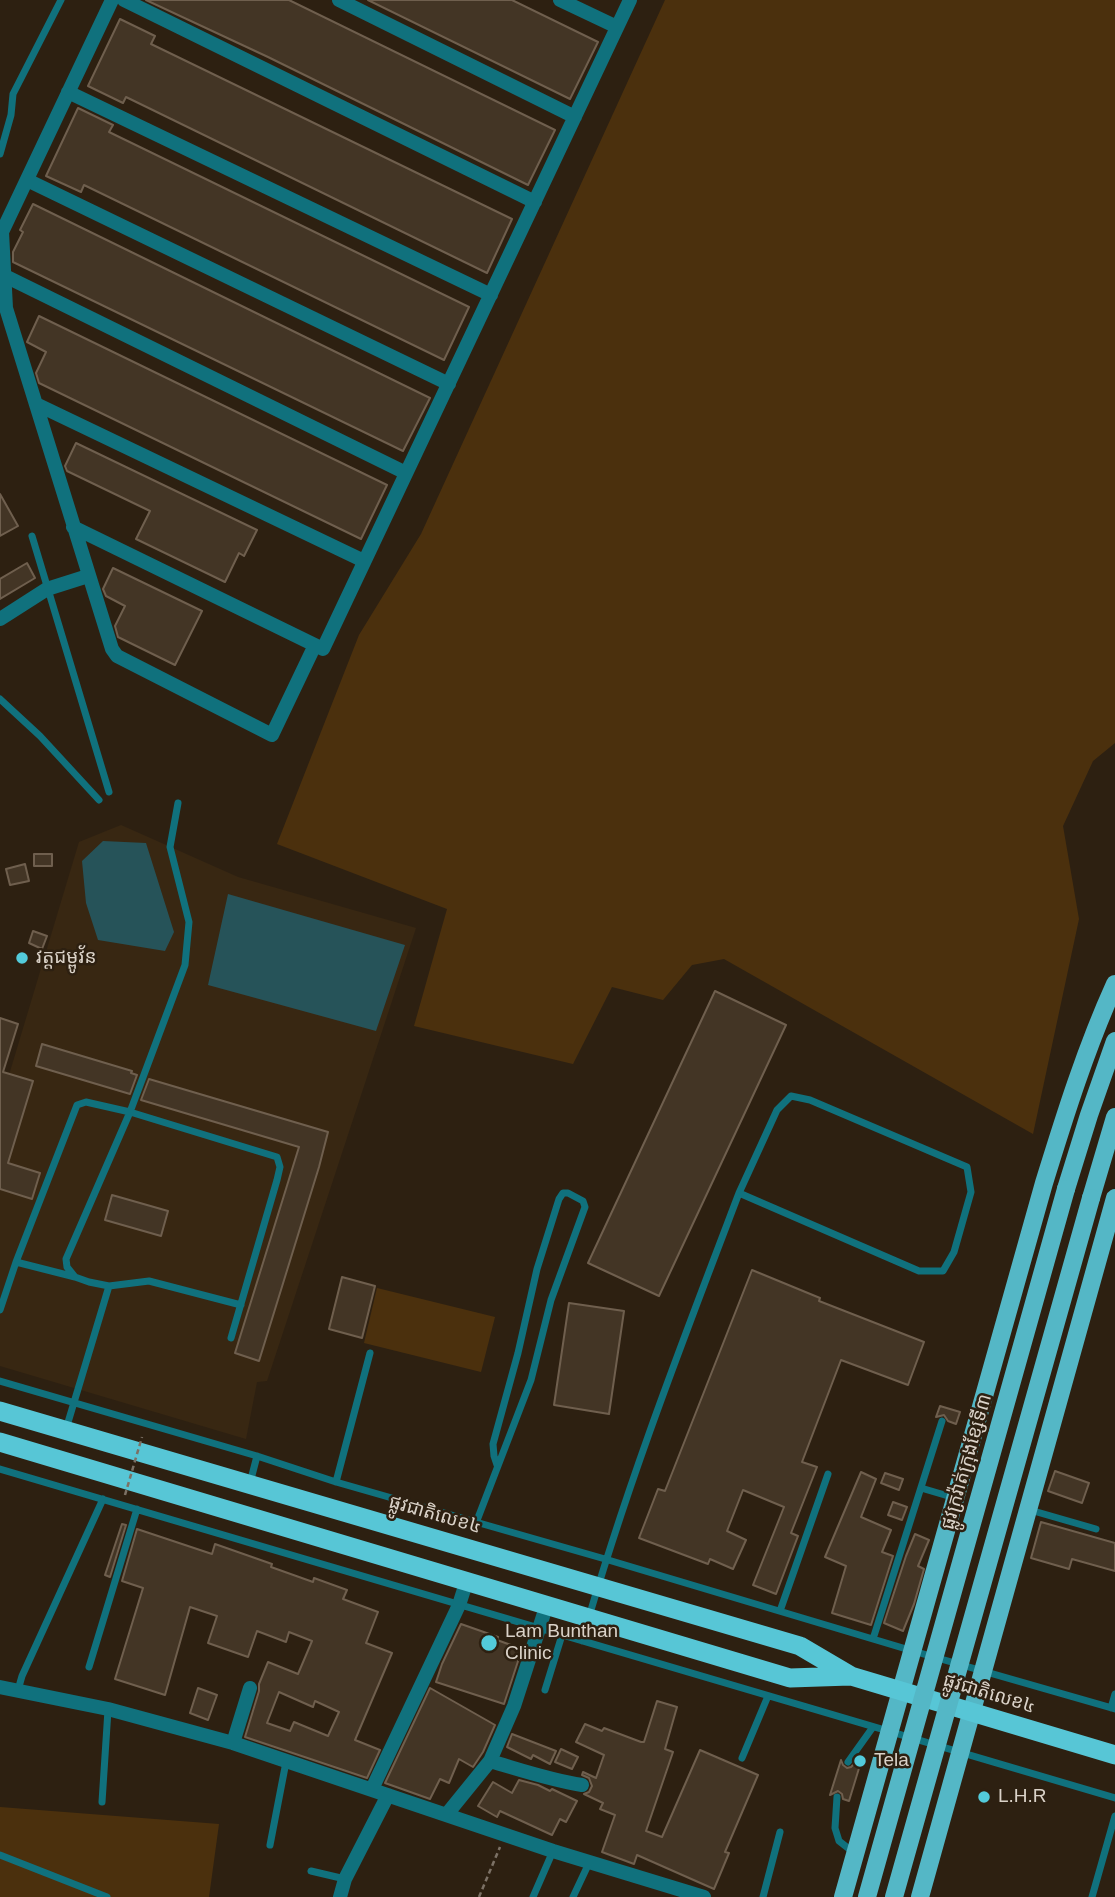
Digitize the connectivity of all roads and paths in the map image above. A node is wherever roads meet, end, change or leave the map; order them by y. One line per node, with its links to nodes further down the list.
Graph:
1 (61, 0): 10 (lane)
2 (112, 0): 8 (street)
3 (124, 0): 12 (street)
4 (339, 0): 9 (street)
5 (560, 0): 7 (street)
6 (631, 0): 7 (street)
7 (617, 27): 9 (street)
8 (68, 92): 11 (street); 14 (street)
9 (575, 117): 12 (street)
10 (0, 154)
11 (27, 180): 13 (street); 15 (street)
12 (535, 202): 14 (street)
13 (5, 276): 16 (street); 17 (street)
14 (491, 295): 15 (street)
15 (449, 384): 17 (street)
16 (36, 404): 18 (street); 20 (street)
17 (406, 473): 20 (street)
18 (73, 527): 21 (street); 24 (street)
19 (32, 536): 22 (lane)
20 (364, 561): 24 (street)
21 (88, 576): 22 (street); 24 (street)
22 (47, 589): 23 (street); 26 (lane)
23 (0, 619)
24 (315, 645)
25 (0, 699): 27 (lane)
26 (109, 792)
27 (99, 800)
28 (178, 803): 31 (lane)
29 (1115, 984): 57 (main road)
30 (1115, 1041): 121 (main road, ផ្លូវក្រវ៉ាត់ក្រុងខ្សែទី៣, bridge)
31 (130, 1112): 35 (lane); 36 (lane); 38 (lane)
32 (1115, 1117): 122 (main road, bridge)
33 (739, 1193): 33 (lane); 63 (lane)
34 (1115, 1198): 60 (main road)
35 (16, 1262): 36 (lane); 39 (lane)
36 (75, 1277): 37 (lane)
37 (109, 1286): 38 (lane); 43 (lane)
38 (241, 1305): 40 (lane)
39 (0, 1310)
40 (232, 1338)
41 (370, 1353): 53 (lane)
42 (0, 1381): 43 (lane)
43 (74, 1402): 46 (lane); 49 (lane)
44 (0, 1411): 46 (highway, ផ្លូវជាតិលេខ៤)
45 (942, 1422): 55 (lane)
46 (65, 1430): 54 (highway, ផ្លូវជាតិលេខ៤)
47 (142, 1437): 56 (path, bridge)
48 (0, 1442): 64 (highway, ផ្លូវជាតិលេខ៤)
49 (257, 1457): 53 (lane); 54 (lane)
50 (498, 1465): 50 (lane); 61 (lane)
51 (0, 1469): 58 (lane)
52 (828, 1474): 68 (lane)
53 (336, 1482): 61 (lane)
54 (249, 1484): 65 (highway, ផ្លូវជាតិលេខ៤)
55 (921, 1488): 57 (lane); 72 (lane)
56 (125, 1495)
57 (956, 1498): 74 (main road)
58 (103, 1499): 59 (lane); 80 (lane)
59 (137, 1509): 67 (lane); 75 (lane)
60 (1028, 1509): 62 (lane); 76 (main road)
61 (476, 1523): 63 (lane)
62 (1096, 1529)
63 (606, 1559): 65 (lane); 68 (lane)
64 (467, 1580): 66 (highway, ផ្លូវជាតិលេខ៤); 67 (street)
65 (597, 1587): 69 (lane); 77 (highway, ផ្លូវជាតិលេខ៤)
66 (547, 1604): 69 (highway, ផ្លូវជាតិលេខ៤); 70 (street)
67 (459, 1605): 70 (lane); 97 (street)
68 (780, 1611): 72 (lane)
69 (589, 1617): 73 (lane); 77 (highway, ផ្លូវជាតិលេខ៤)
70 (539, 1628): 71 (lane); 94 (street)
71 (562, 1635): 73 (lane); 81 (lane)
72 (873, 1639): 74 (lane)
73 (582, 1641): 84 (lane)
74 (912, 1651): 76 (lane); 82 (main road)
75 (89, 1667)
76 (983, 1670): 86 (lane); 87 (main road)
77 (851, 1676): 82 (highway, ផ្លូវជាតិលេខ៤)
78 (0, 1688): 80 (street)
79 (250, 1688): 89 (street)
80 (18, 1690): 85 (street)
81 (545, 1690)
82 (901, 1691): 87 (highway, ផ្លូវជាតិលេខ៤); 88 (main road)
83 (1115, 1694): 86 (lane)
84 (768, 1696): 88 (lane); 92 (lane)
85 (108, 1709): 89 (street); 101 (lane)
86 (1113, 1709)
87 (971, 1712): 90 (main road); 91 (highway, ផ្លូវជាតិលេខ៤)
88 (882, 1729): 90 (lane); 95 (lane); 108 (main road)
89 (233, 1743): 93 (street)
90 (960, 1752): 100 (lane); 123 (main road)
91 (1115, 1755)
92 (742, 1758)
93 (286, 1761): 97 (street); 106 (lane)
94 (490, 1761): 96 (street); 102 (street)
95 (848, 1762)
96 (582, 1785)
97 (372, 1789): 98 (street)
98 (388, 1795): 102 (street); 112 (street)
99 (837, 1797): 108 (lane)
100 (1115, 1798)
101 (102, 1802)
102 (447, 1814): 105 (street)
103 (1115, 1816): 124 (lane)
104 (780, 1832): 119 (lane)
105 (505, 1834): 107 (street); 115 (path)
106 (270, 1845)
107 (553, 1851): 110 (street); 116 (lane)
108 (856, 1854): 120 (main road)
109 (0, 1855): 113 (lane)
110 (589, 1862): 117 (lane); 118 (street)
111 (311, 1871): 112 (lane)
112 (345, 1879): 114 (street)
113 (107, 1897)
114 (340, 1897)
115 (479, 1897)
116 (533, 1897)
117 (573, 1897)
118 (704, 1897)
119 (763, 1897)
120 (843, 1897)
121 (867, 1897)
122 (894, 1897)
123 (920, 1897)
124 (1092, 1897)

